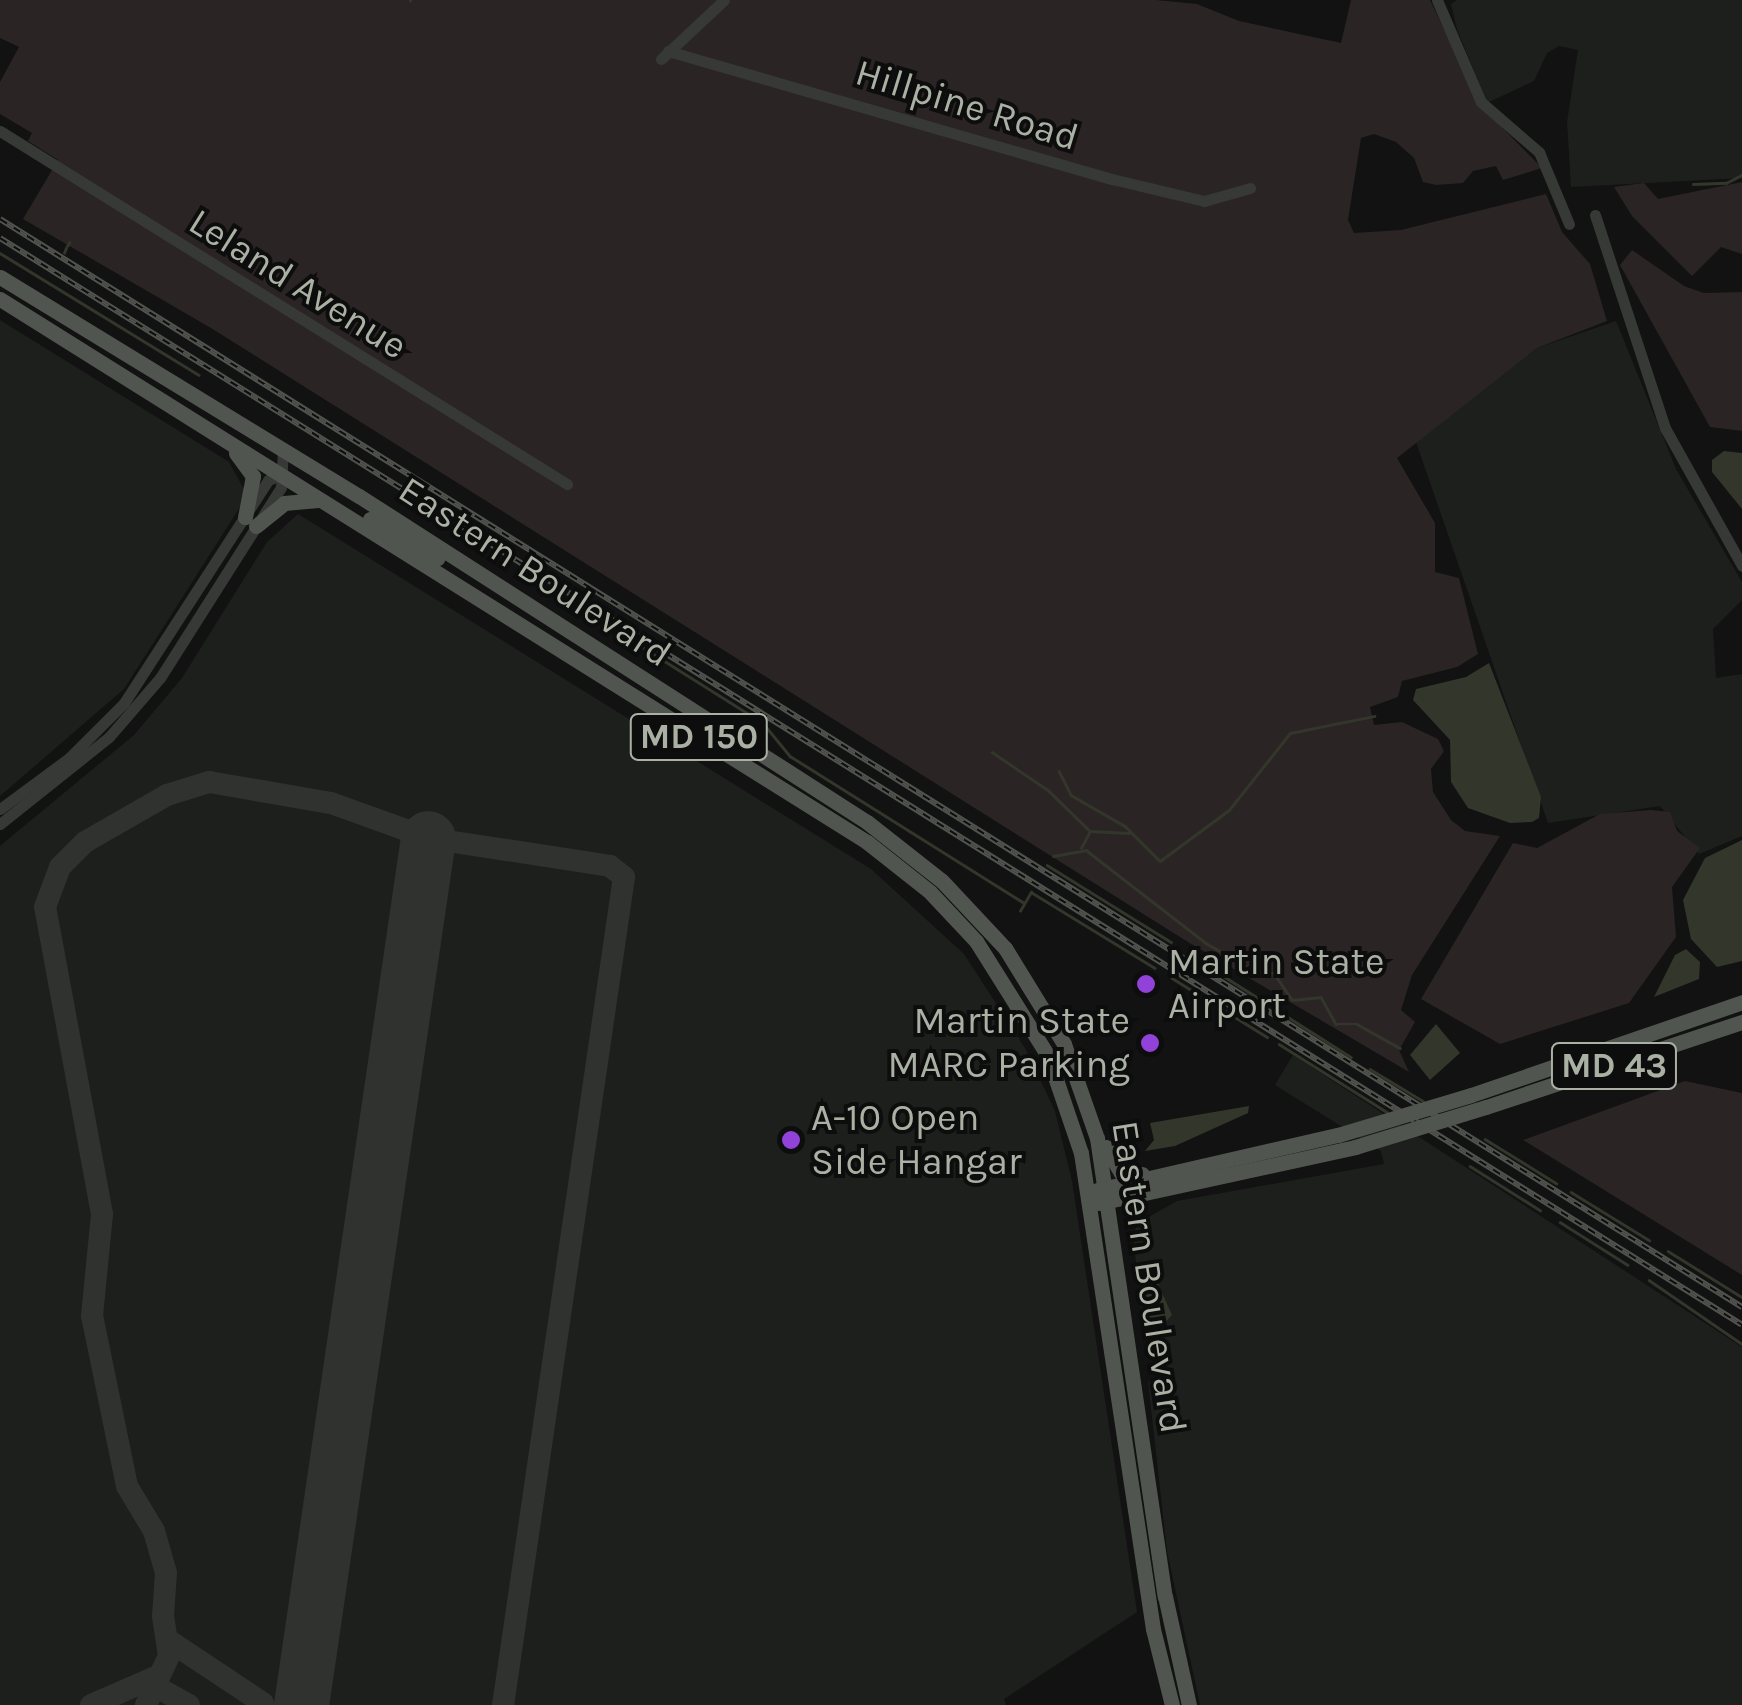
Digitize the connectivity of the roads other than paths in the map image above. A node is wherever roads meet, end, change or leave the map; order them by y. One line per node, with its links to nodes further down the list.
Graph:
1 (724, 0): 4 (street, Hillpine Road)
2 (1437, 0): 6 (street)
3 (0, 131): 12 (street, Leland Avenue)
4 (1250, 188)
5 (1595, 215): 15 (street)
6 (1569, 224)
7 (0, 277): 10 (main road, Eastern Boulevard / MD 150)
8 (0, 300): 9 (main road, Eastern Boulevard / MD 150)
9 (198, 423): 11 (main road, Eastern Boulevard / MD 150); 14 (main road)
10 (283, 448): 11 (street); 16 (main road, Eastern Boulevard / MD 150)
11 (281, 474): 13 (main road, Eastern Boulevard / MD 150); 14 (street); 16 (main road)
12 (567, 484)
13 (322, 500): 14 (main road); 26 (main road, Eastern Boulevard / MD 150)
14 (251, 522): 17 (street)
15 (1742, 566)
16 (523, 606): 22 (main road, Eastern Boulevard / MD 150)
17 (151, 679): 18 (street); 19 (street)
18 (0, 810)
19 (0, 824)
20 (1742, 1002): 23 (main road, MD 43, bridge)
21 (1742, 1022): 24 (main road, MD 43, bridge)
22 (1094, 1124): 23 (main road); 25 (main road, Eastern Boulevard / MD 150)
23 (1214, 1164): 25 (main road, MD 43)
24 (1186, 1186): 25 (main road, MD 43); 27 (main road)
25 (1108, 1195): 26 (main road, MD 43); 27 (main road, Eastern Boulevard / MD 150)
26 (1089, 1199): 28 (main road, Eastern Boulevard / MD 150)
27 (1116, 1245): 29 (main road, Eastern Boulevard / MD 150)
28 (1172, 1705)
29 (1190, 1705)

